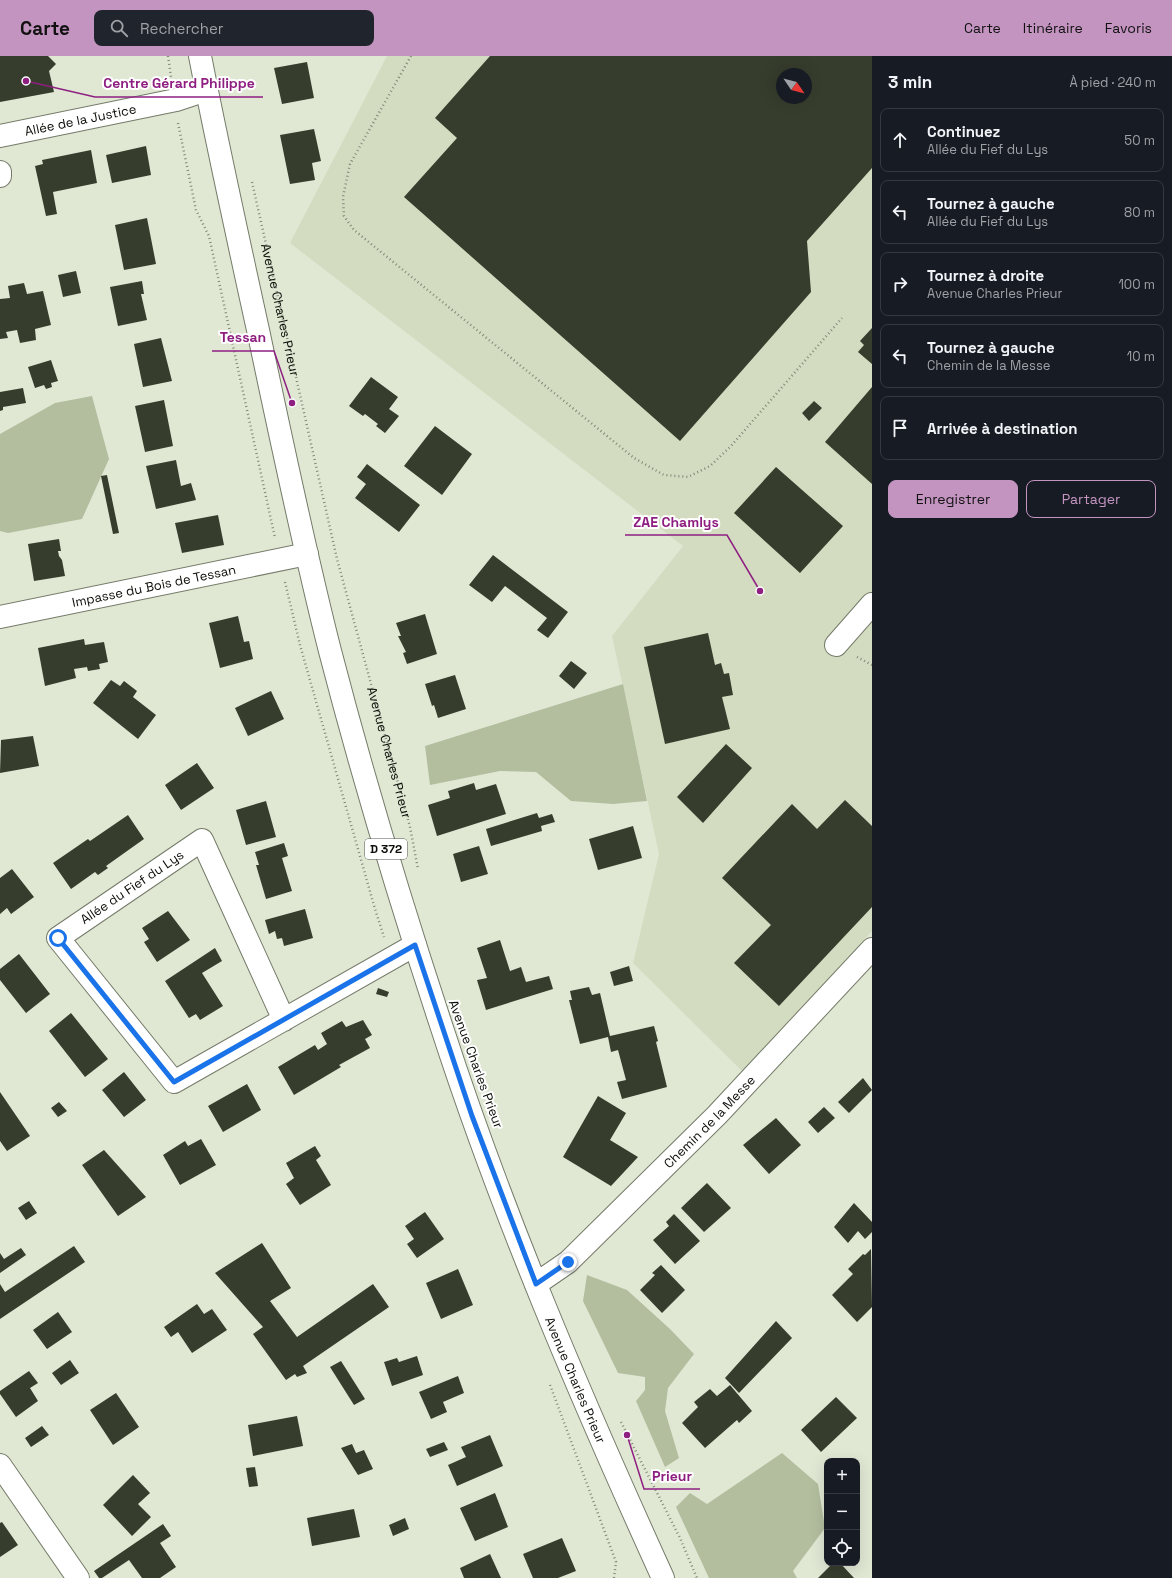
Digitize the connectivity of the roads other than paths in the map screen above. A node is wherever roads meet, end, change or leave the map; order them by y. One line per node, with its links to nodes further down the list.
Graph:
1 (200, 56): 2 (street, D 372)
2 (206, 90): 3 (street, Allée de la Justice); 6 (street, Avenue Charles Prieur / D 372)
3 (0, 136)
4 (0, 172): 5 (street)
5 (0, 176)
6 (307, 554): 8 (street, Impasse du Bois de Tessan); 10 (street, Avenue Charles Prieur / D 372)
7 (872, 604): 9 (street)
8 (0, 617)
9 (836, 645)
10 (415, 945): 12 (street, Allée du Fief du Lys); 13 (street, Avenue Charles Prieur / D 372)
11 (872, 949): 13 (street, Chemin de la Messe)
12 (284, 1020): 12 (street, Allée du Fief du Lys)
13 (536, 1284): 16 (street, Avenue Charles Prieur / D 372)
14 (0, 1464): 15 (street)
15 (78, 1578)
16 (663, 1578)

